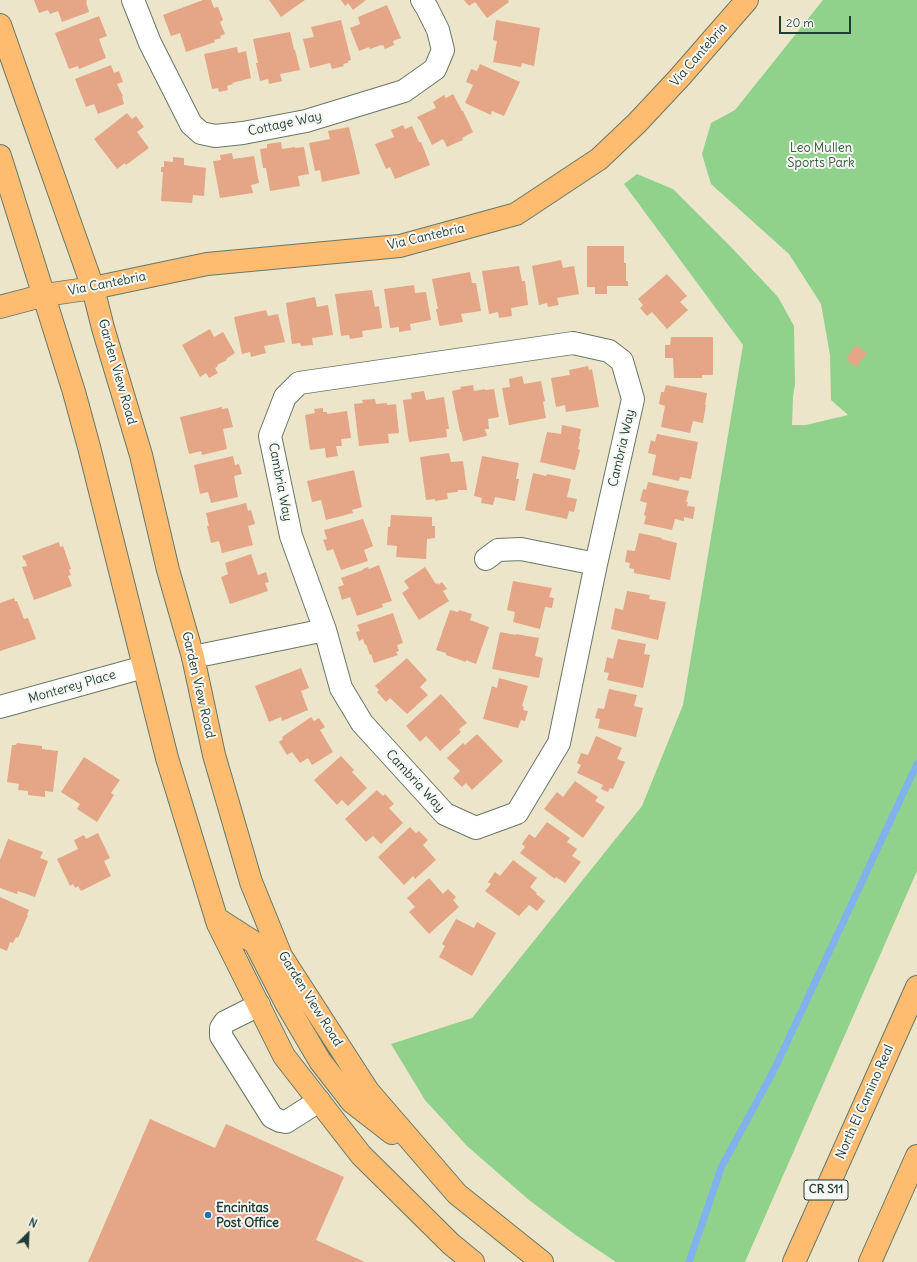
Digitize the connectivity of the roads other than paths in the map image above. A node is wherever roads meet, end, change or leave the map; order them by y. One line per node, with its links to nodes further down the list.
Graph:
1 (133, 0): 2 (street, Cottage Way)
2 (422, 0)
3 (746, 0): 6 (main road, Via Cantebria)
4 (0, 25): 6 (main road, Garden View Road)
5 (0, 156): 7 (main road)
6 (94, 288): 7 (main road, Via Cantebria); 12 (main road, Garden View Road)
7 (45, 295): 8 (main road, Via Cantebria); 13 (main road)
8 (0, 307)
9 (486, 558): 10 (street)
10 (596, 564): 11 (street, Cambria Way); 11 (street, Cambria Way)
11 (325, 630): 12 (street)
12 (193, 657): 20 (main road, Garden View Road)
13 (144, 667): 14 (street, Monterey Place); 15 (main road)
14 (0, 707)
15 (216, 918): 17 (main road); 20 (main road)
16 (917, 987): 23 (main road, North El Camino Real / CR S11)
17 (258, 1005): 18 (main road); 18 (street)
18 (319, 1101): 21 (main road)
19 (917, 1156): 24 (main road)
20 (428, 1160): 22 (main road, Garden View Road)
21 (473, 1262)
22 (542, 1262)
23 (794, 1262)
24 (870, 1262)

